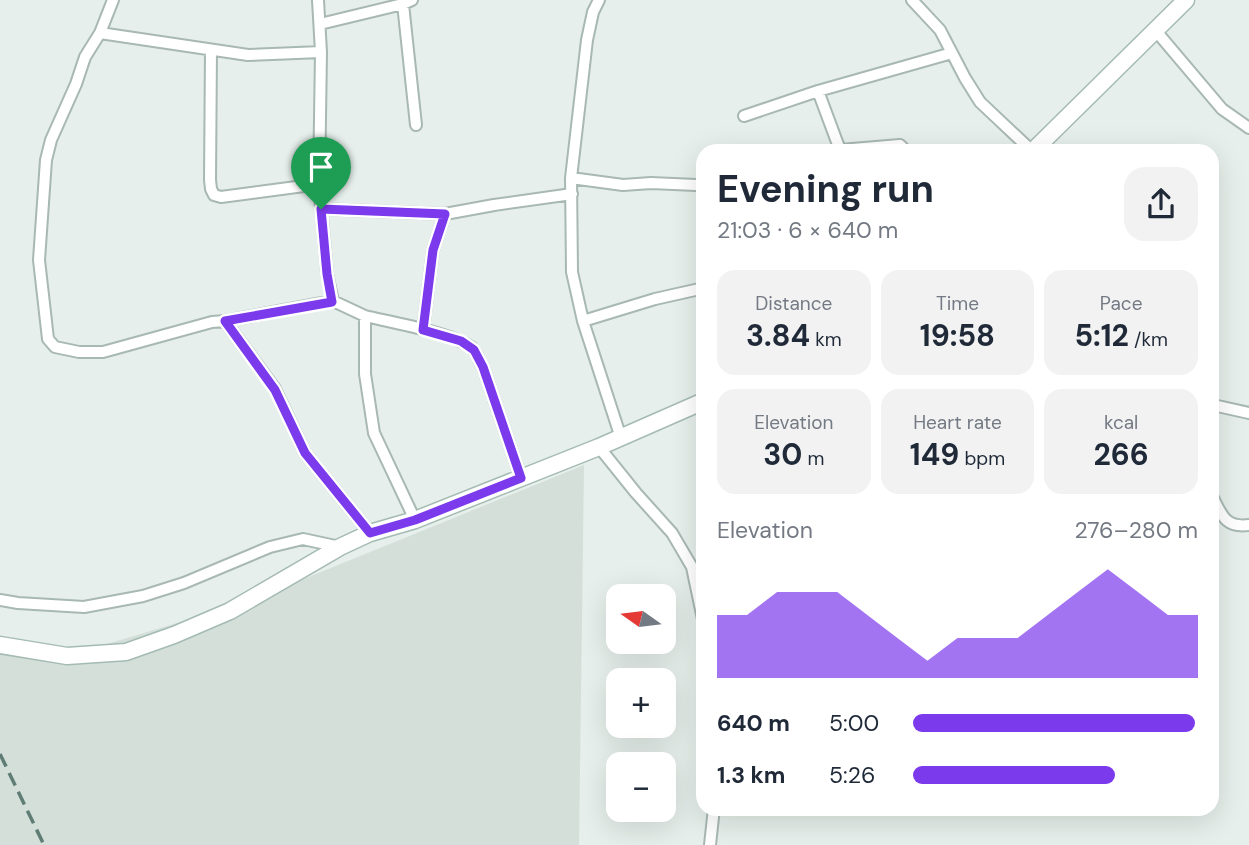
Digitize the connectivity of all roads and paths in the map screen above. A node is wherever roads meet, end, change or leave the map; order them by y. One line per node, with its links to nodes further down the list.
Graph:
1 (113, 0): 9 (street)
2 (318, 0): 7 (street)
3 (599, 0): 20 (street)
4 (912, 0): 12 (street)
5 (1186, 0): 8 (street)
6 (408, 2): 7 (street); 15 (street)
7 (320, 24): 11 (street)
8 (1156, 31): 16 (street); 19 (street)
9 (100, 33): 10 (street); 29 (street)
10 (211, 50): 11 (street); 21 (street)
11 (321, 52): 21 (street)
12 (952, 53): 13 (street); 18 (street)
13 (818, 91): 14 (street); 17 (street)
14 (744, 116)
15 (416, 125)
16 (1249, 128)
17 (838, 144)
18 (1025, 144)
19 (1038, 144)
20 (571, 178): 22 (street); 23 (street)
21 (319, 184): 24 (street)
22 (696, 185)
23 (572, 194): 25 (street); 30 (street)
24 (321, 209): 25 (street); 27 (street)
25 (445, 214): 31 (street)
26 (696, 290): 30 (street)
27 (332, 302): 28 (street); 29 (street)
28 (365, 316): 31 (street); 39 (street)
29 (225, 321): 41 (street)
30 (583, 321): 35 (street)
31 (423, 330): 37 (street)
32 (696, 405): 35 (street)
33 (1219, 406): 34 (street)
34 (1249, 413)
35 (621, 438): 36 (street)
36 (599, 447): 37 (street); 43 (street)
37 (521, 478): 39 (street)
38 (1219, 509): 40 (street)
39 (415, 520): 41 (street)
40 (1249, 526)
41 (370, 533): 42 (street)
42 (341, 547): 44 (street); 45 (street)
43 (696, 586)
44 (0, 600)
45 (0, 645)
46 (713, 816): 47 (street)
47 (710, 845)

